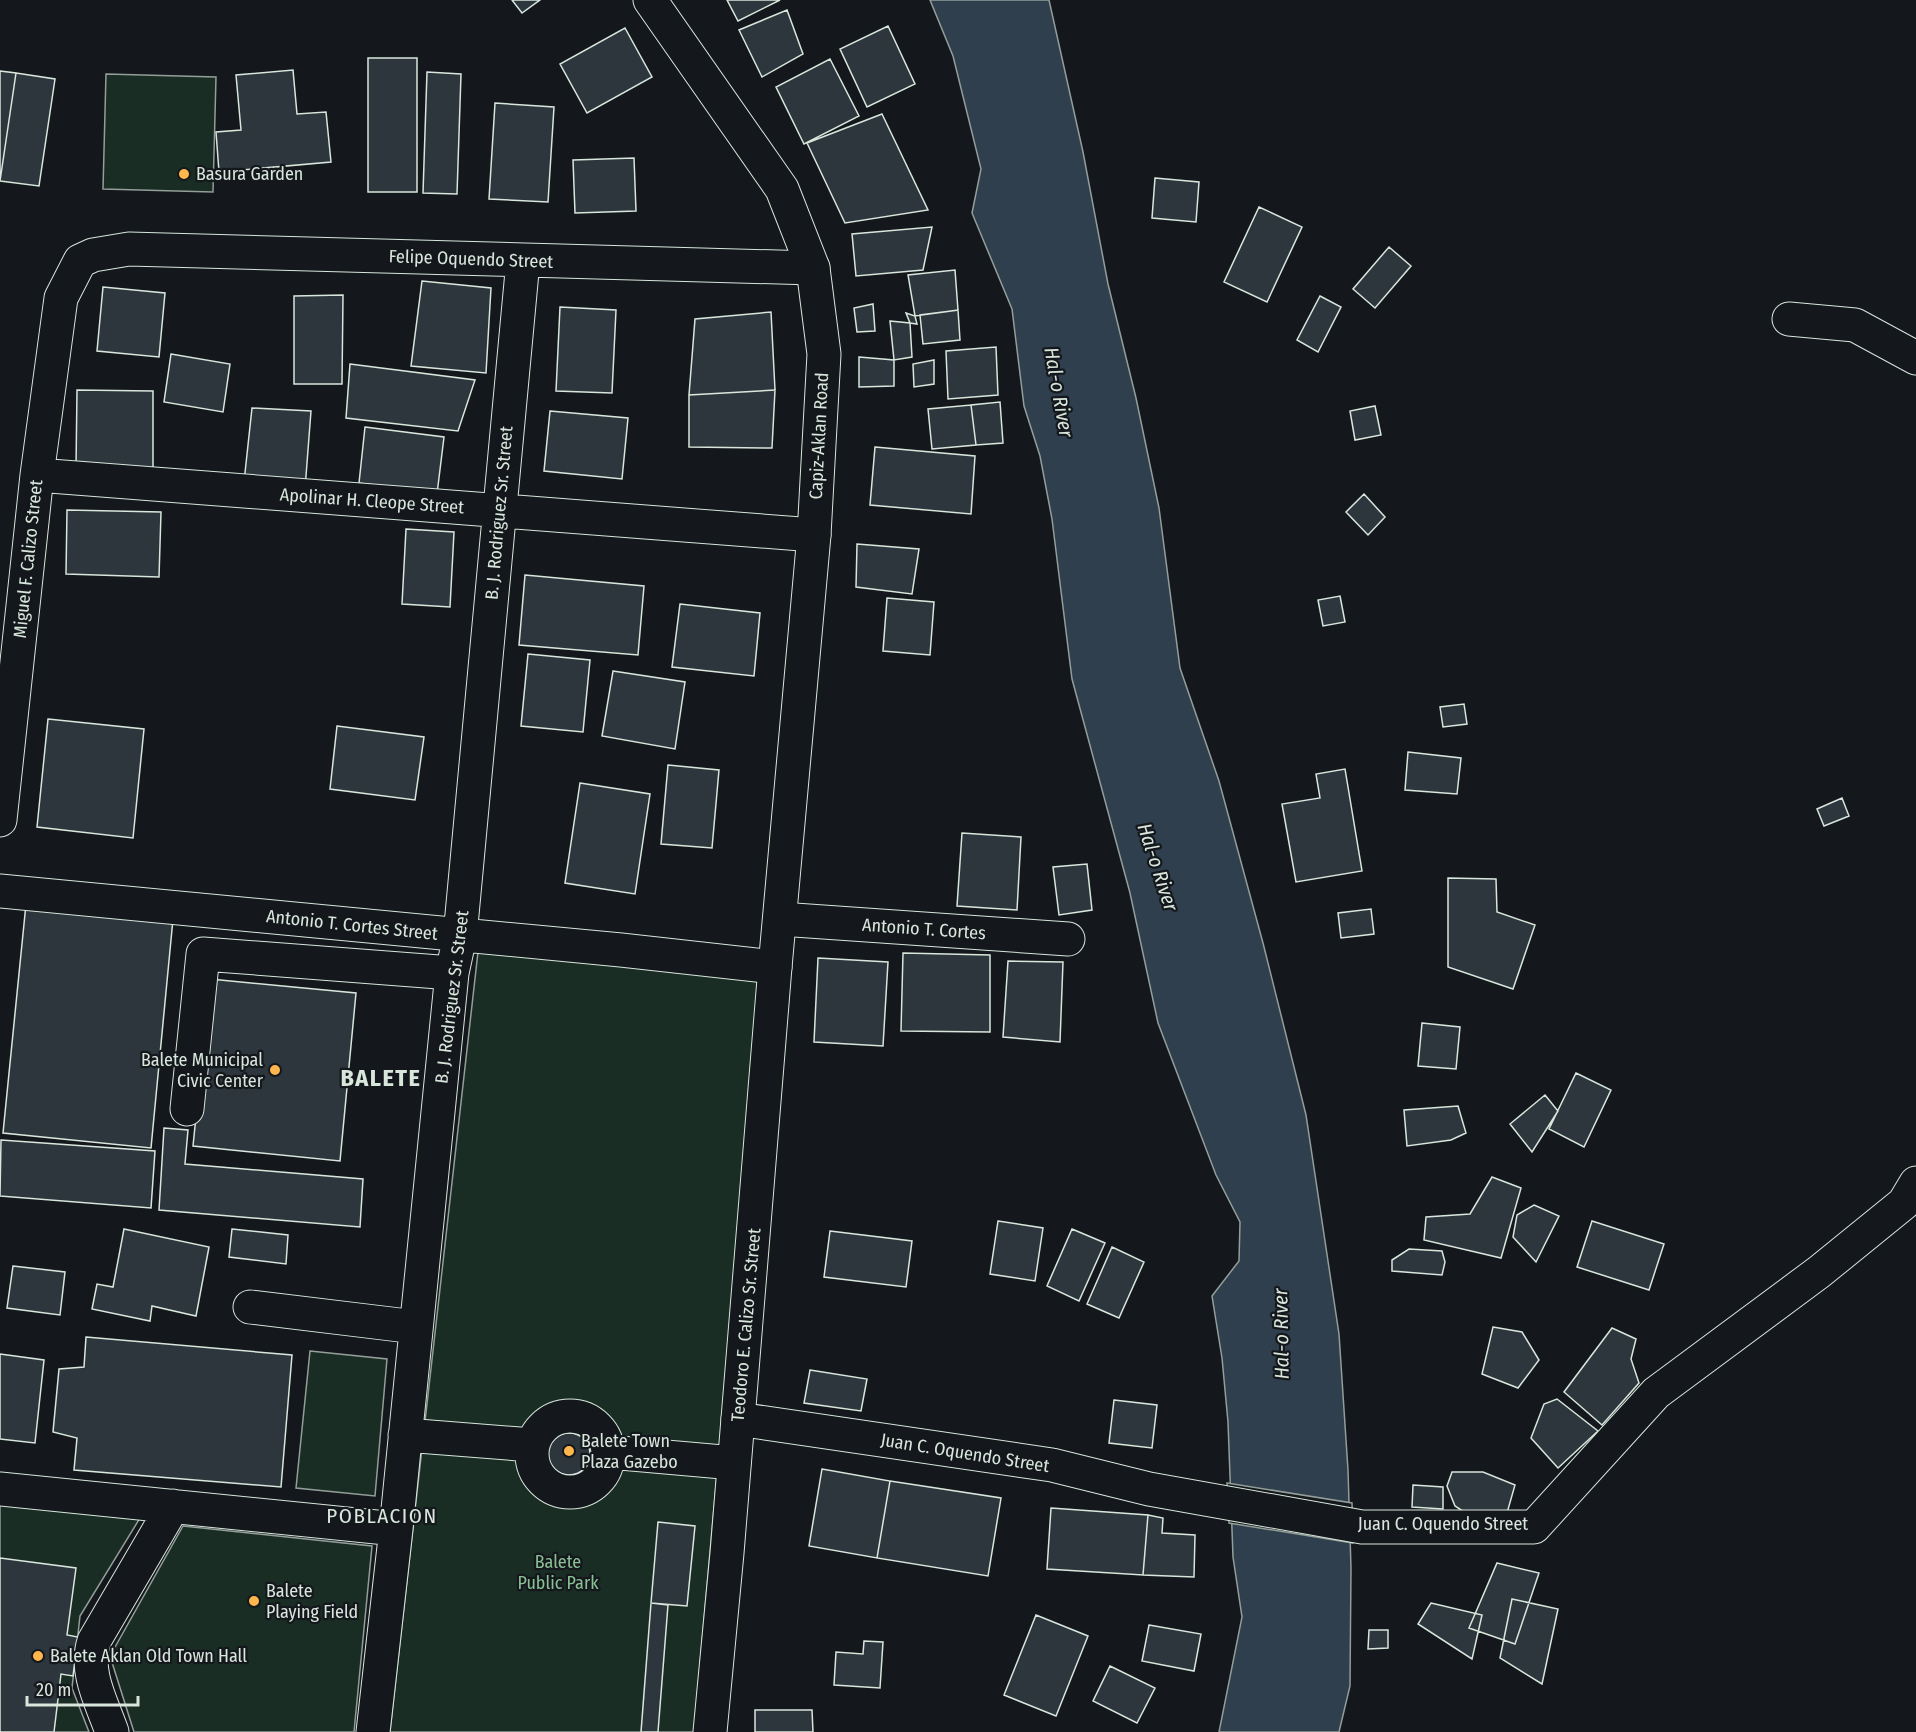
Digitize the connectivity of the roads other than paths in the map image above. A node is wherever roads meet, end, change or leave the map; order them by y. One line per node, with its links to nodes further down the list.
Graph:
1 (650, 0): 3 (street, Capiz-Aklan Road)
2 (523, 261): 3 (street, Felipe Oquendo Street); 4 (street, Felipe Oquendo Street); 8 (street, B. J. Rodriguez Sr. Street)
3 (813, 268): 9 (street, Capiz-Aklan Road)
4 (61, 298): 7 (street, Miguel F. Calizo Street)
5 (1789, 319): 6 (street)
6 (1916, 358)
7 (37, 475): 8 (street, Apolinar H. Cleope Street); 10 (street, Miguel F. Calizo Street)
8 (499, 511): 9 (street, Apolinar H. Cleope Street); 13 (street, B. J. Rodriguez Sr. Street)
9 (814, 535): 12 (street, Capiz-Aklan Road)
10 (0, 820)
11 (0, 891): 13 (street, Antonio T. Cortes Street)
12 (780, 919): 14 (street, Antonio T. Cortes); 15 (street, Teodoro E. Calizo Sr. Street)
13 (460, 936): 15 (street, Antonio T. Cortes Street); 16 (street, B. J. Rodriguez Sr. Street)
14 (1068, 939)
15 (775, 967): 21 (street, Teodoro E. Calizo Sr. Street)
16 (452, 974): 17 (street); 20 (street, B. J. Rodriguez Sr. Street)
17 (187, 1109)
18 (1916, 1183): 21 (street, Juan C. Oquendo Street)
19 (250, 1307): 20 (street)
20 (416, 1327): 22 (street, B. J. Rodriguez Sr. Street)
21 (738, 1419): 25 (street, Teodoro E. Calizo Sr. Street)
22 (405, 1435): 23 (street); 28 (street, B. J. Rodriguez Sr. Street)
23 (532, 1445): 24 (street); 24 (street)
24 (609, 1452): 25 (street)
25 (734, 1463): 31 (street, Teodoro E. Calizo Sr. Street)
26 (0, 1489): 27 (street)
27 (173, 1506): 28 (street); 29 (street)
28 (396, 1529): 30 (street, B. J. Rodriguez Sr. Street)
29 (112, 1732)
30 (373, 1732)
31 (710, 1732)

